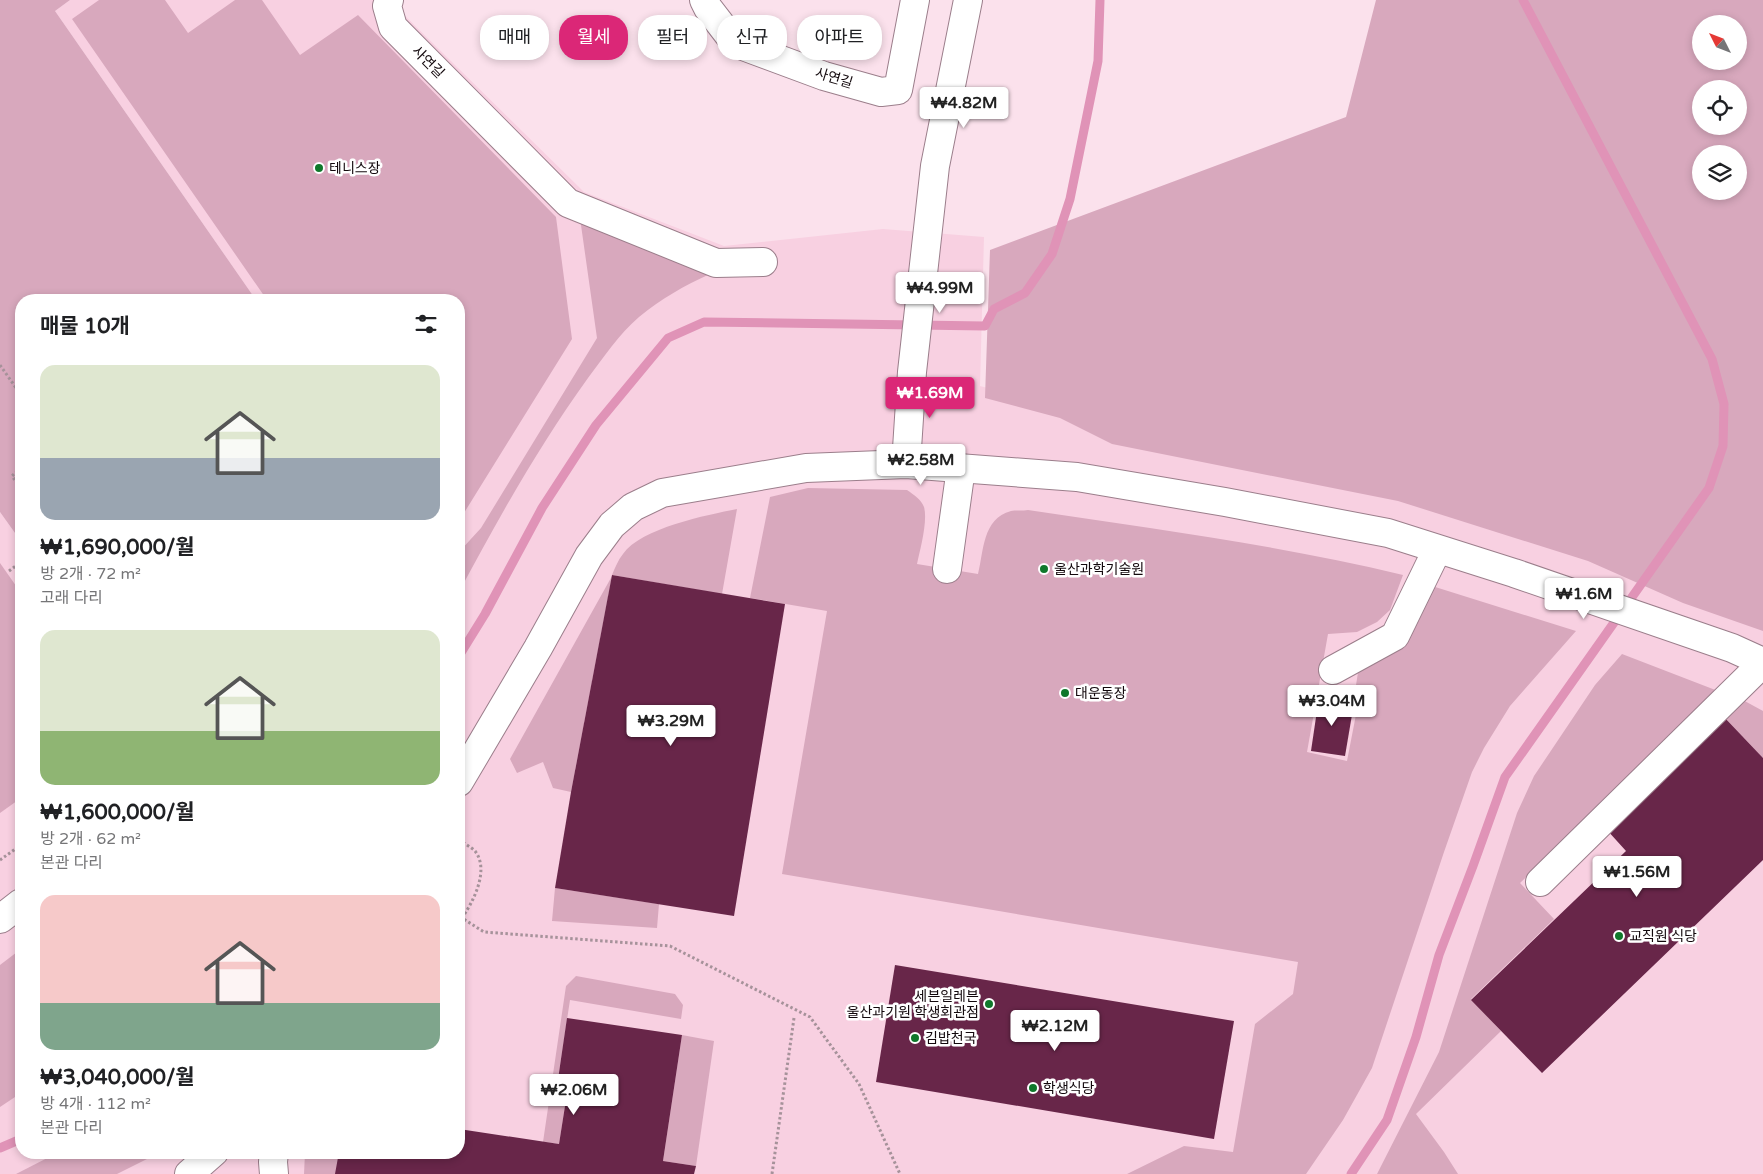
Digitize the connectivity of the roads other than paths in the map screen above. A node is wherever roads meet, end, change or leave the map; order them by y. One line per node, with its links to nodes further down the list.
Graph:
1 (389, 0): 5 (street, 사연길)
2 (704, 0): 3 (street, 사연길)
3 (914, 0)
4 (968, 0): 6 (street)
5 (763, 262)
6 (906, 464): 7 (street); 12 (street)
7 (961, 468): 8 (street); 9 (street)
8 (1437, 550): 10 (street); 11 (street)
9 (947, 569)
10 (1763, 663): 13 (street)
11 (1333, 670)
12 (465, 772)
13 (1540, 882)
14 (15, 908): 15 (street)
15 (0, 919)
16 (206, 1159): 18 (street)
17 (273, 1159): 19 (street)
18 (189, 1174)
19 (274, 1174)

